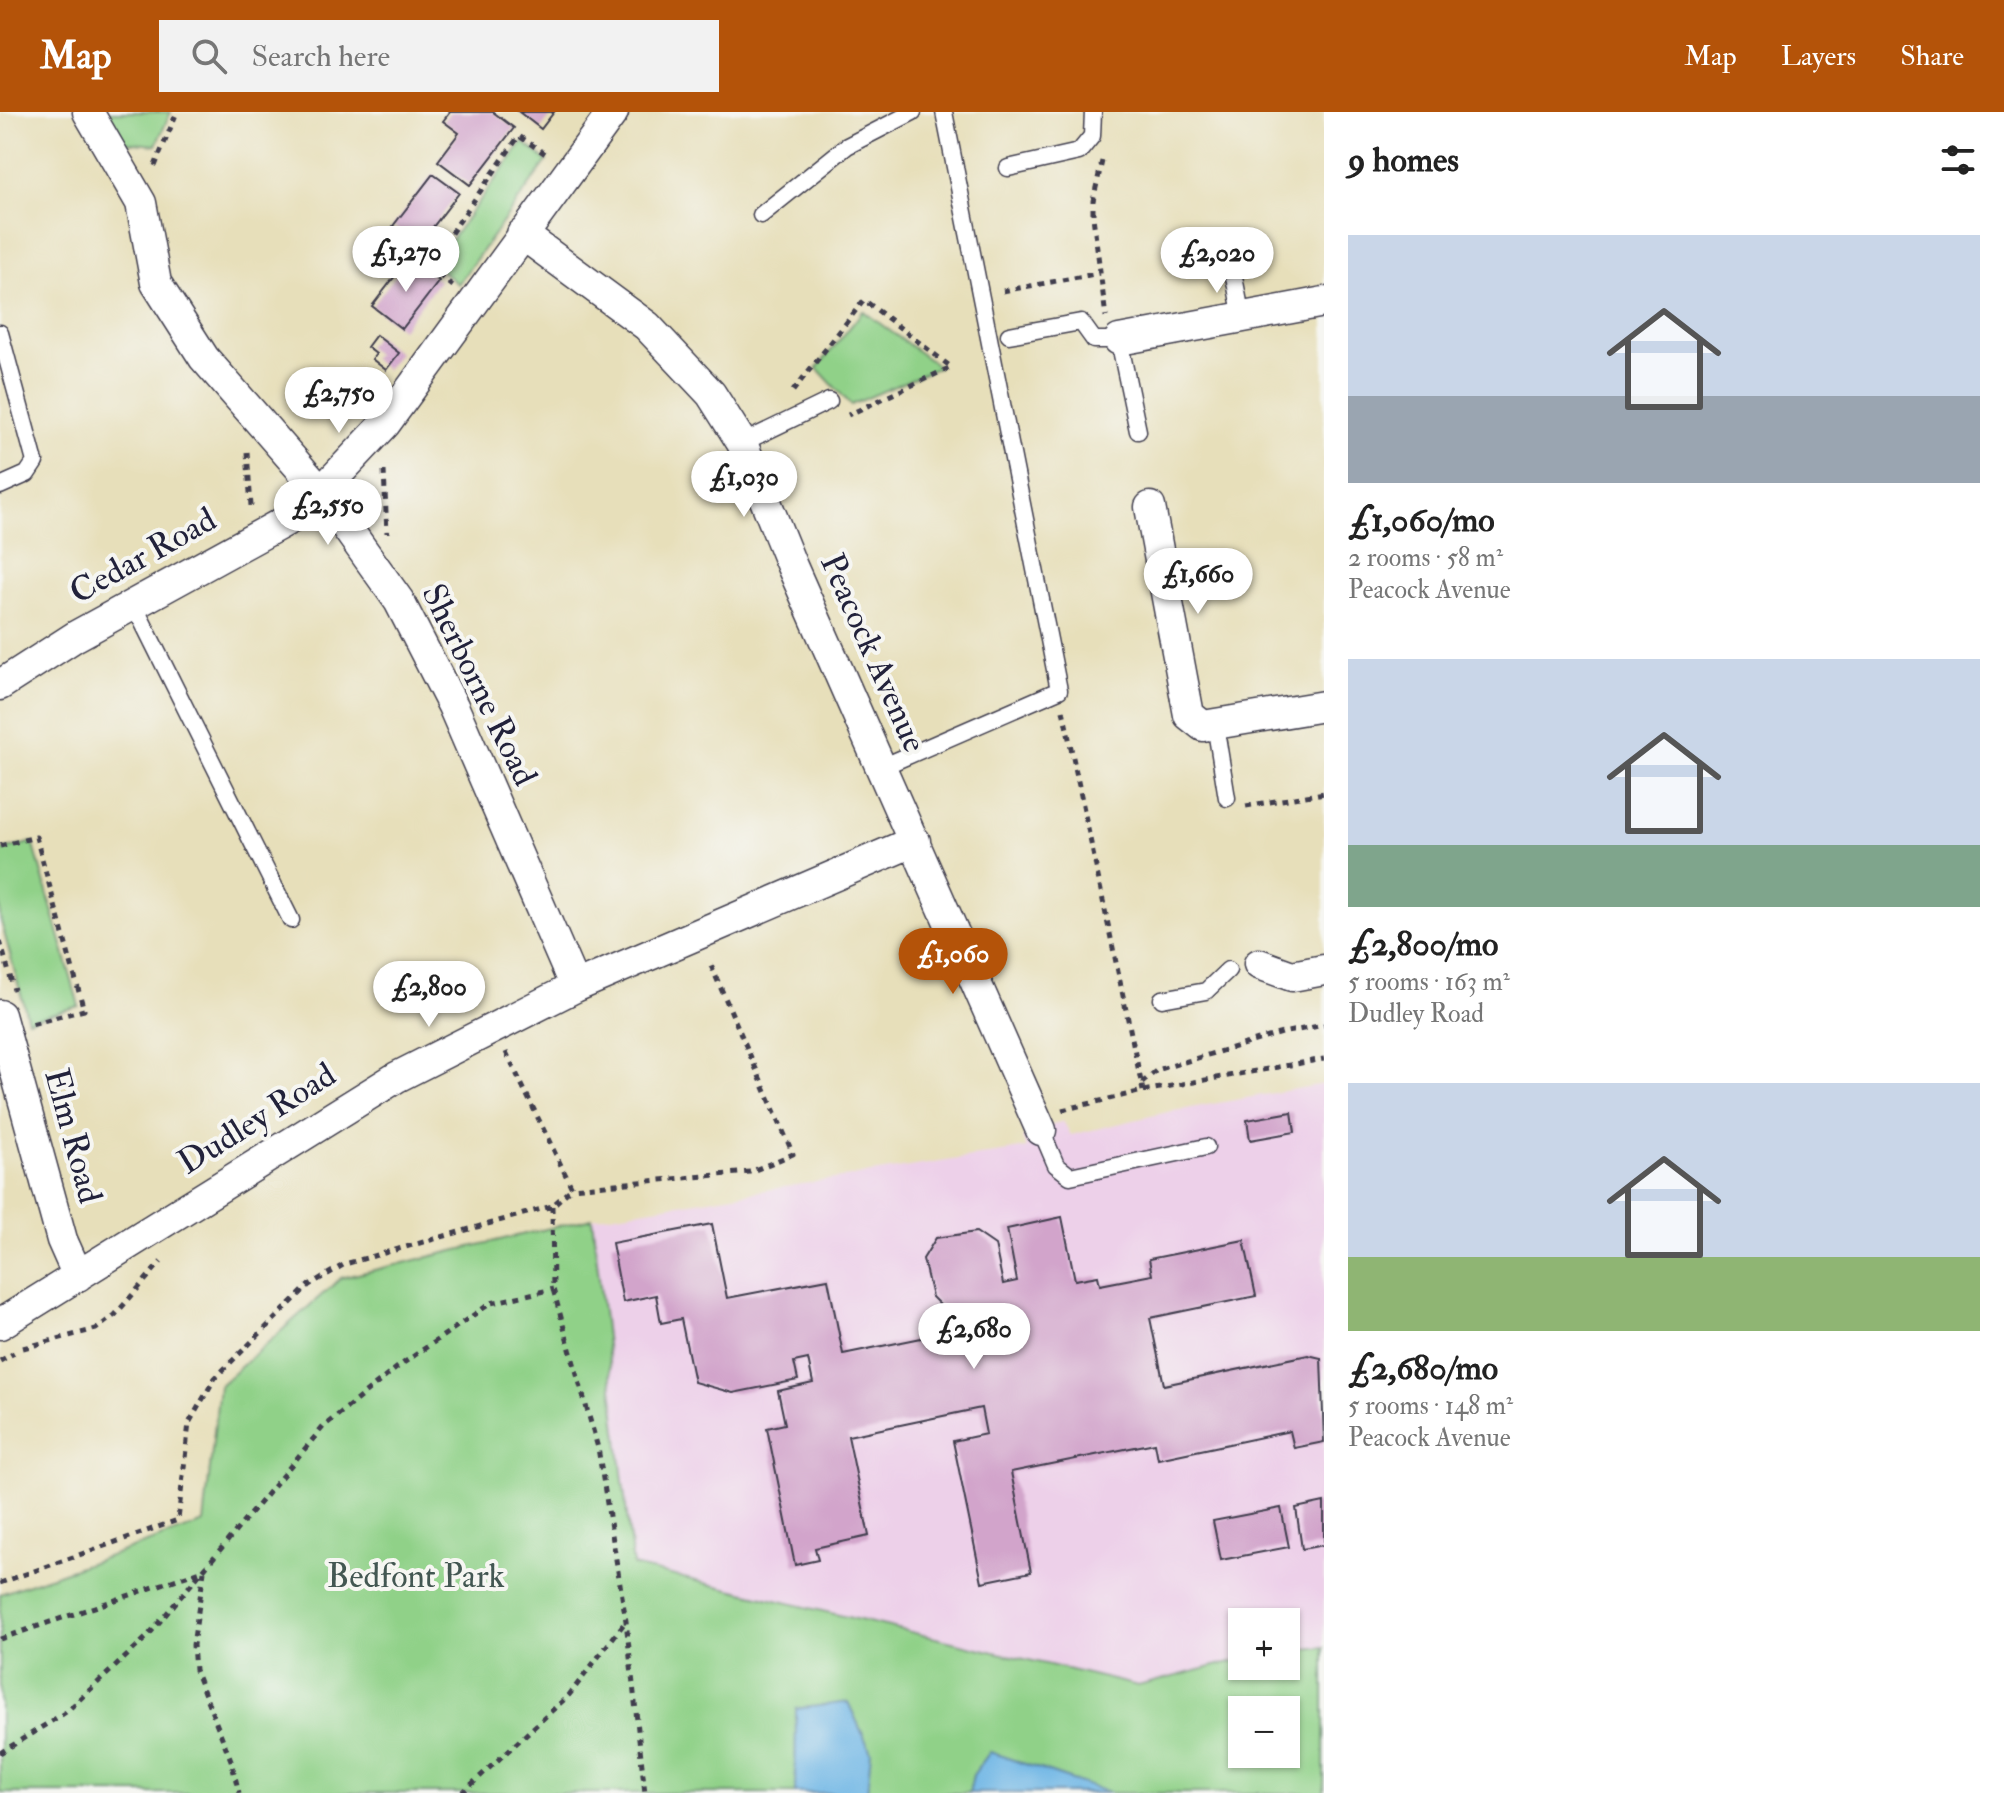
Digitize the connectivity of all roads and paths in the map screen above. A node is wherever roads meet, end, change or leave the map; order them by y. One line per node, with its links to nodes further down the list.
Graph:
1 (88, 112): 31 (street, Sherborne Road)
2 (177, 112): 10 (path)
3 (613, 112): 12 (street, Cedar Road)
4 (913, 112): 11 (lane)
5 (944, 112): 37 (lane)
6 (1093, 112): 9 (lane)
7 (1104, 148): 14 (path)
8 (555, 160): 15 (path)
9 (1008, 168)
10 (154, 171)
11 (761, 215)
12 (522, 234): 28 (street, Peacock Avenue); 31 (street, Cedar Road)
13 (1229, 251): 17 (lane)
14 (1100, 273): 18 (path); 20 (path)
15 (459, 292)
16 (1324, 302): 17 (street)
17 (1242, 318): 18 (street)
18 (1118, 331): 20 (lane); 26 (lane)
19 (0, 333): 30 (lane)
20 (1009, 335)
21 (785, 401): 25 (path)
22 (829, 401): 28 (lane)
23 (285, 411): 24 (path)
24 (353, 418)
25 (838, 419)
26 (1138, 431)
27 (246, 440): 33 (path)
28 (742, 443): 40 (street, Peacock Avenue)
29 (378, 474): 34 (path)
30 (0, 486)
31 (322, 493): 35 (street, Cedar Road); 51 (street, Sherborne Road)
32 (1150, 507): 39 (street)
33 (252, 519)
34 (388, 536)
35 (134, 605): 36 (street, Cedar Road); 45 (lane)
36 (0, 685)
37 (1059, 690): 40 (lane); 57 (path)
38 (1324, 706): 39 (street)
39 (1215, 724): 42 (lane)
40 (882, 767): 43 (street, Peacock Avenue)
41 (1324, 793): 42 (path)
42 (1227, 798)
43 (915, 841): 46 (street, Dudley Road); 59 (street, Peacock Avenue)
44 (0, 846): 53 (path)
45 (291, 920)
46 (697, 935): 51 (street, Dudley Road); 61 (path)
47 (0, 941): 53 (path)
48 (1259, 964): 50 (street)
49 (1228, 970): 52 (lane)
50 (1324, 970)
51 (575, 987): 55 (street, Dudley Road)
52 (1162, 999)
53 (13, 1013): 64 (street, Elm Road)
54 (1324, 1025): 57 (path)
55 (493, 1026): 61 (path); 64 (street, Dudley Road)
56 (1324, 1059): 58 (path)
57 (1142, 1083): 58 (path)
58 (1143, 1091): 59 (path)
59 (1038, 1123): 60 (lane)
60 (1206, 1147)
61 (572, 1188): 62 (path)
62 (552, 1206): 65 (path); 69 (path)
63 (171, 1254): 67 (path)
64 (78, 1276): 66 (street, Dudley Road)
65 (553, 1289): 68 (path); 70 (path)
66 (0, 1324)
67 (0, 1361)
68 (205, 1570): 71 (path); 72 (path); 73 (path)
69 (0, 1583)
70 (626, 1621): 74 (path); 75 (path)
71 (0, 1639)
72 (0, 1753)
73 (239, 1793)
74 (462, 1793)
75 (645, 1793)

